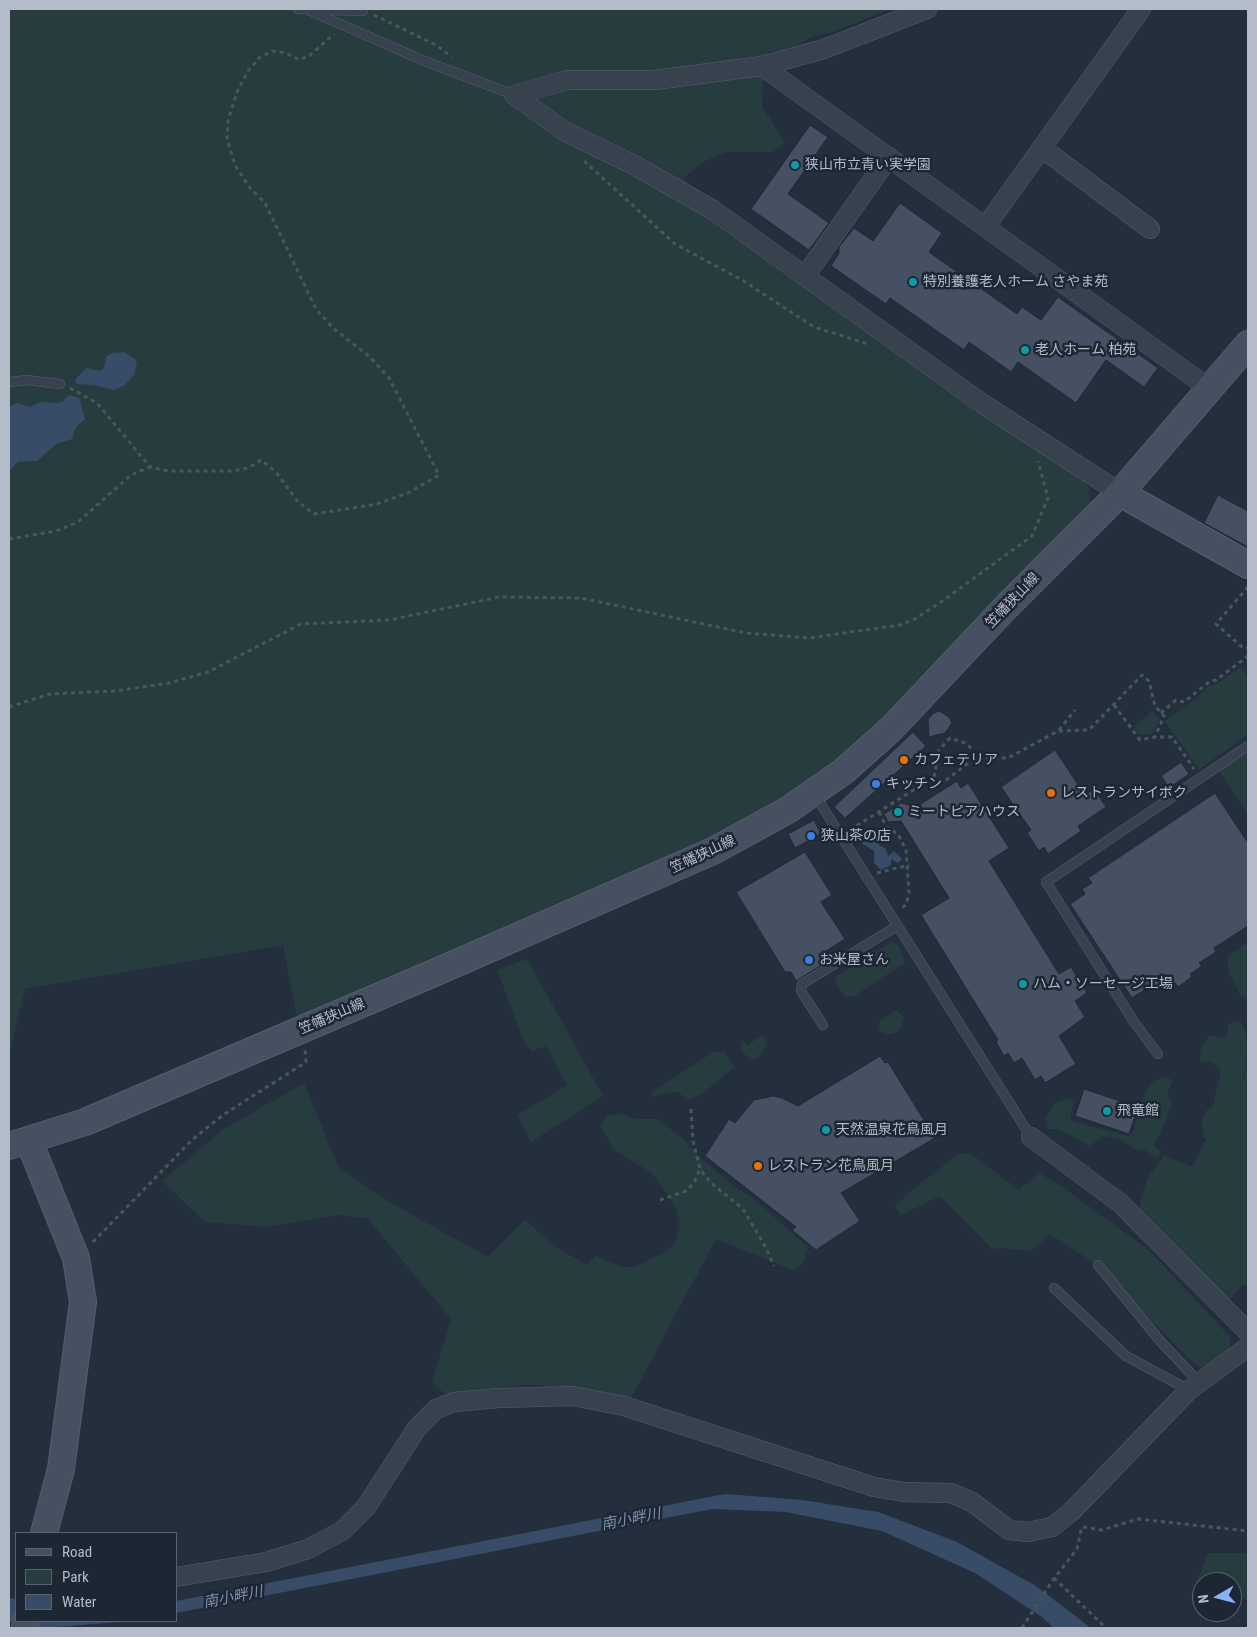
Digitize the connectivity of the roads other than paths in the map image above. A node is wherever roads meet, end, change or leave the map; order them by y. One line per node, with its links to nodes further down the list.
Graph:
1 (298, 9): 2 (lane)
2 (308, 9): 5 (lane); 7 (lane)
3 (927, 9): 6 (street)
4 (1141, 9): 8 (street)
5 (364, 11)
6 (762, 66): 7 (street); 9 (street)
7 (514, 95): 12 (street)
8 (1042, 148): 10 (street); 11 (street)
9 (889, 157): 10 (street); 12 (street)
10 (986, 226): 16 (street)
11 (1150, 229)
12 (806, 276): 17 (street)
13 (1248, 344): 16 (main road, 笠幡狭山線)
14 (9, 382): 15 (lane)
15 (60, 384)
16 (1210, 389): 17 (main road, 笠幡狭山線)
17 (1120, 492): 18 (main road); 20 (main road, 笠幡狭山線)
18 (1248, 565)
19 (1248, 746): 23 (lane)
20 (813, 793): 21 (lane); 25 (main road, 笠幡狭山線)
21 (897, 926): 22 (lane); 24 (lane)
22 (824, 1025)
23 (1158, 1054)
24 (1031, 1137): 28 (street)
25 (19, 1143): 31 (main road)
26 (1098, 1265): 30 (lane)
27 (1054, 1288): 30 (lane)
28 (1248, 1332)
29 (1248, 1347): 30 (street)
30 (1194, 1386): 32 (street)
31 (44, 1532)
32 (178, 1577)

